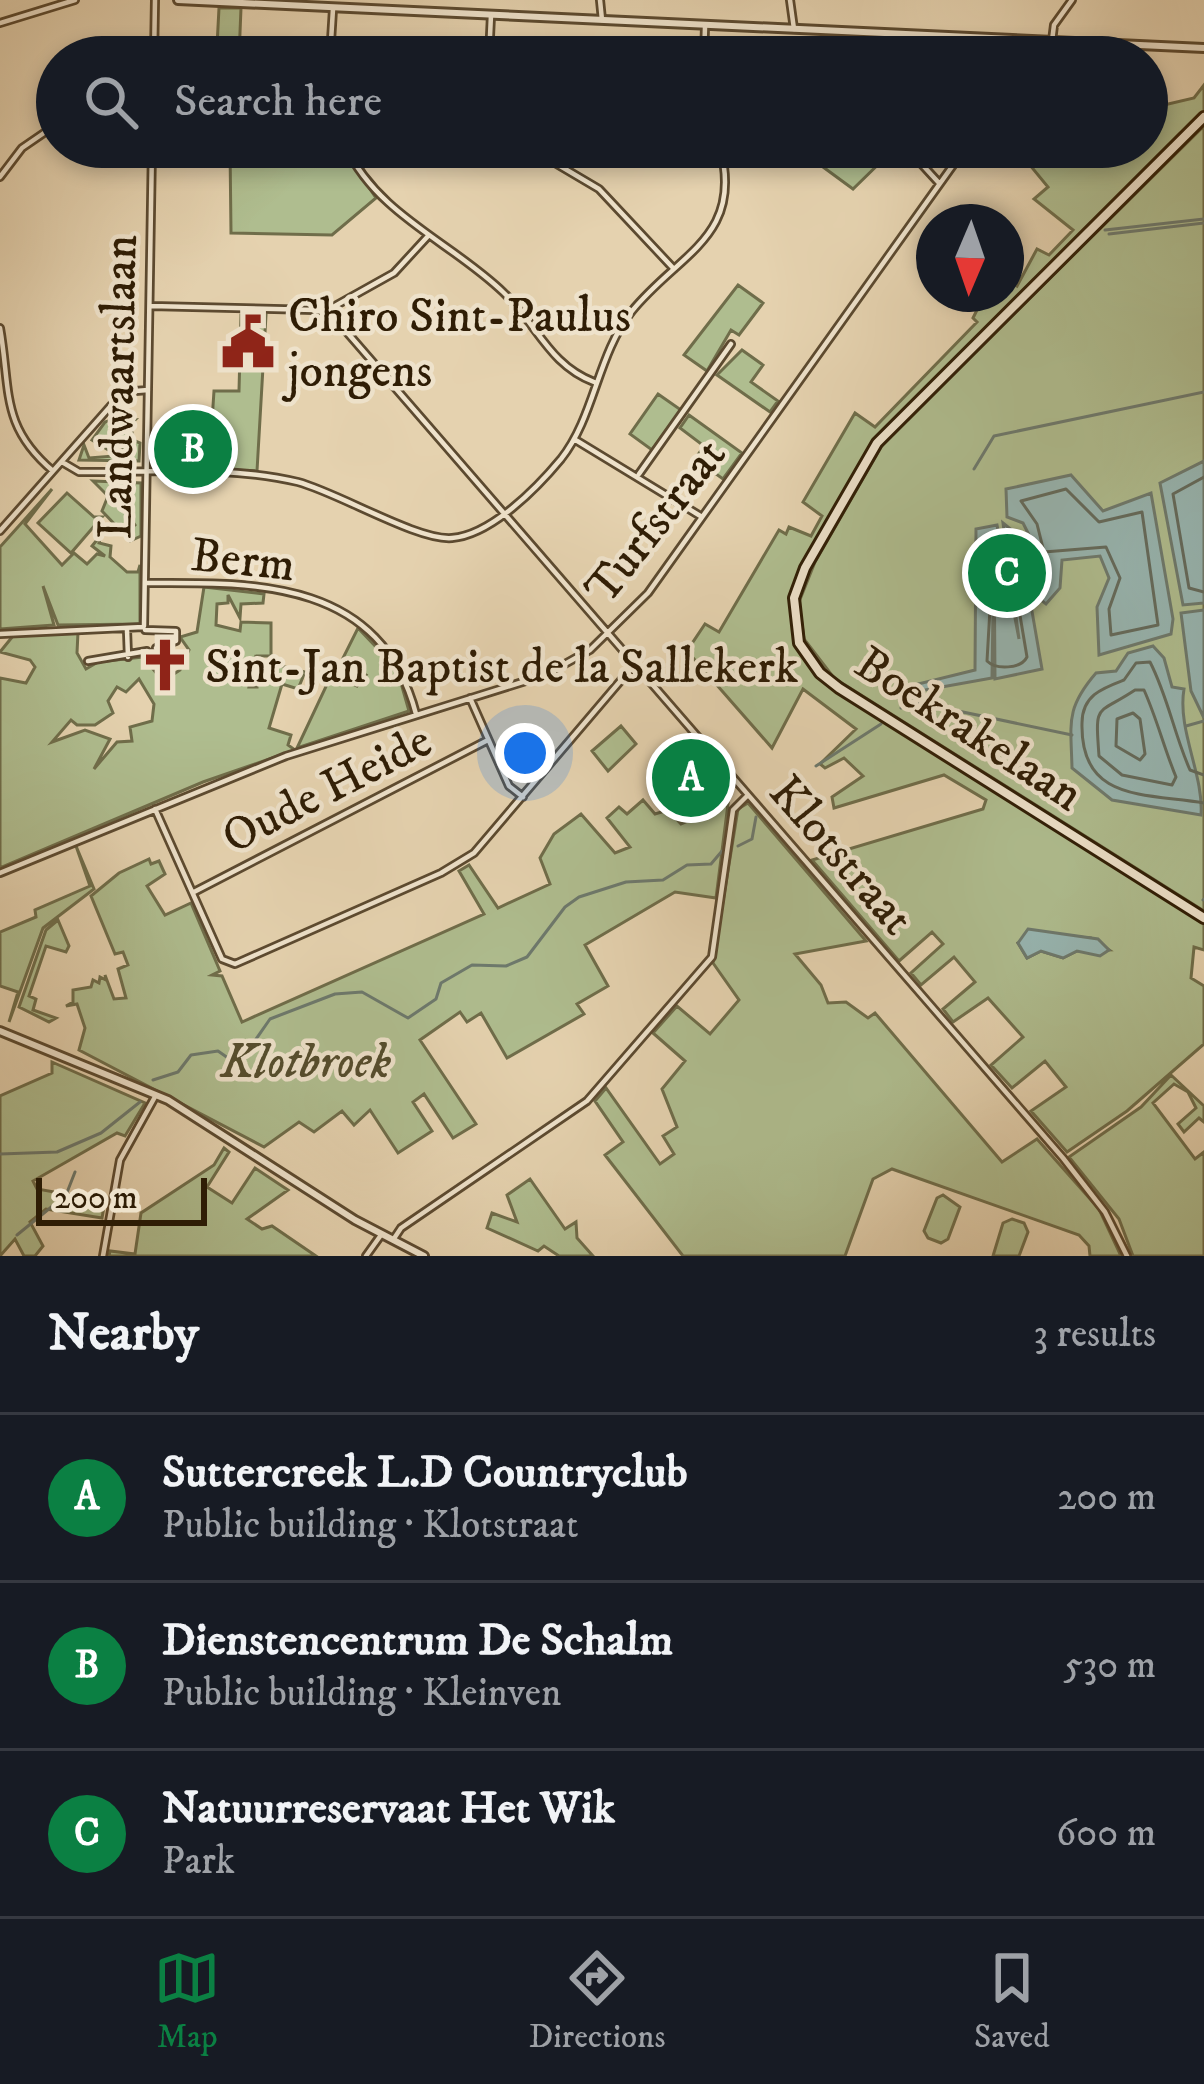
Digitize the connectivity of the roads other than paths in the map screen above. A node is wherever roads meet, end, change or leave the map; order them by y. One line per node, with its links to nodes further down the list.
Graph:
1 (76, 0): 10 (street)
2 (154, 0): 13 (street)
3 (178, 0): 7 (street)
4 (600, 0): 9 (street)
5 (790, 0): 12 (street)
6 (1072, 0): 18 (street)
7 (333, 7): 8 (street); 14 (street)
8 (491, 15): 9 (street); 15 (street)
9 (602, 20): 11 (street)
10 (0, 23)
11 (705, 25): 12 (street); 16 (street)
12 (794, 29): 17 (street)
13 (154, 36)
14 (332, 36)
15 (490, 36)
16 (705, 36)
17 (947, 36)
18 (1053, 36)
19 (1168, 46): 20 (street)
20 (1204, 48)
21 (1204, 117): 23 (main road, Boekrakelaan)
22 (36, 138): 31 (street)
23 (1168, 152)
24 (152, 168): 35 (street, Landwaartslaan)
25 (360, 168): 33 (street)
26 (564, 168): 34 (street)
27 (724, 168): 34 (street)
28 (925, 168): 32 (street)
29 (950, 168): 32 (street, Turfstraat)
30 (1152, 168): 69 (main road, Boekrakelaan)
31 (0, 177)
32 (939, 183): 48 (street, Turfstraat)
33 (429, 236): 36 (street); 40 (street)
34 (674, 268): 40 (street)
35 (151, 307): 36 (street); 41 (street, Landwaartslaan)
36 (326, 311): 47 (street, Klotstraat)
37 (0, 328): 39 (street)
38 (731, 344): 46 (street)
39 (2, 356): 44 (street)
40 (594, 382): 42 (street)
41 (149, 390): 43 (street); 45 (street, Landwaartslaan)
42 (573, 439): 46 (street); 47 (street)
43 (62, 462): 44 (street); 45 (street)
44 (53, 471): 49 (street)
45 (148, 472): 47 (street); 50 (street, Landwaartslaan)
46 (639, 474): 48 (street)
47 (503, 512): 54 (street, Klotstraat)
48 (702, 518): 54 (street, Turfstraat)
49 (0, 530)
50 (147, 583): 51 (street, Landwaartslaan); 62 (street, Berm)
51 (144, 628): 52 (street); 55 (street); 56 (street)
52 (127, 630): 53 (street); 58 (street)
53 (0, 634)
54 (608, 634): 60 (street, Klotstraat); 61 (street, Turfstraat)
55 (149, 641)
56 (156, 648)
57 (147, 651): 58 (street)
58 (128, 657): 59 (street)
59 (88, 662)
60 (634, 665): 64 (street, Klotstraat); 65 (street)
61 (470, 698): 62 (street, Turfstraat); 63 (street)
62 (416, 715): 66 (street, Turfstraat)
63 (488, 740): 65 (street); 68 (street, Oude Heide)
64 (748, 795): 73 (street); 77 (street, Klotstraat)
65 (524, 796): 68 (street)
66 (154, 808): 67 (street, Turfstraat); 68 (street)
67 (0, 873)
68 (194, 892)
69 (1204, 918)
70 (0, 1030): 71 (street)
71 (156, 1095): 72 (street); 74 (street)
72 (381, 1235): 73 (street); 75 (street)
73 (393, 1241): 76 (street)
74 (103, 1256)
75 (366, 1256)
76 (424, 1256)
77 (1126, 1256)

